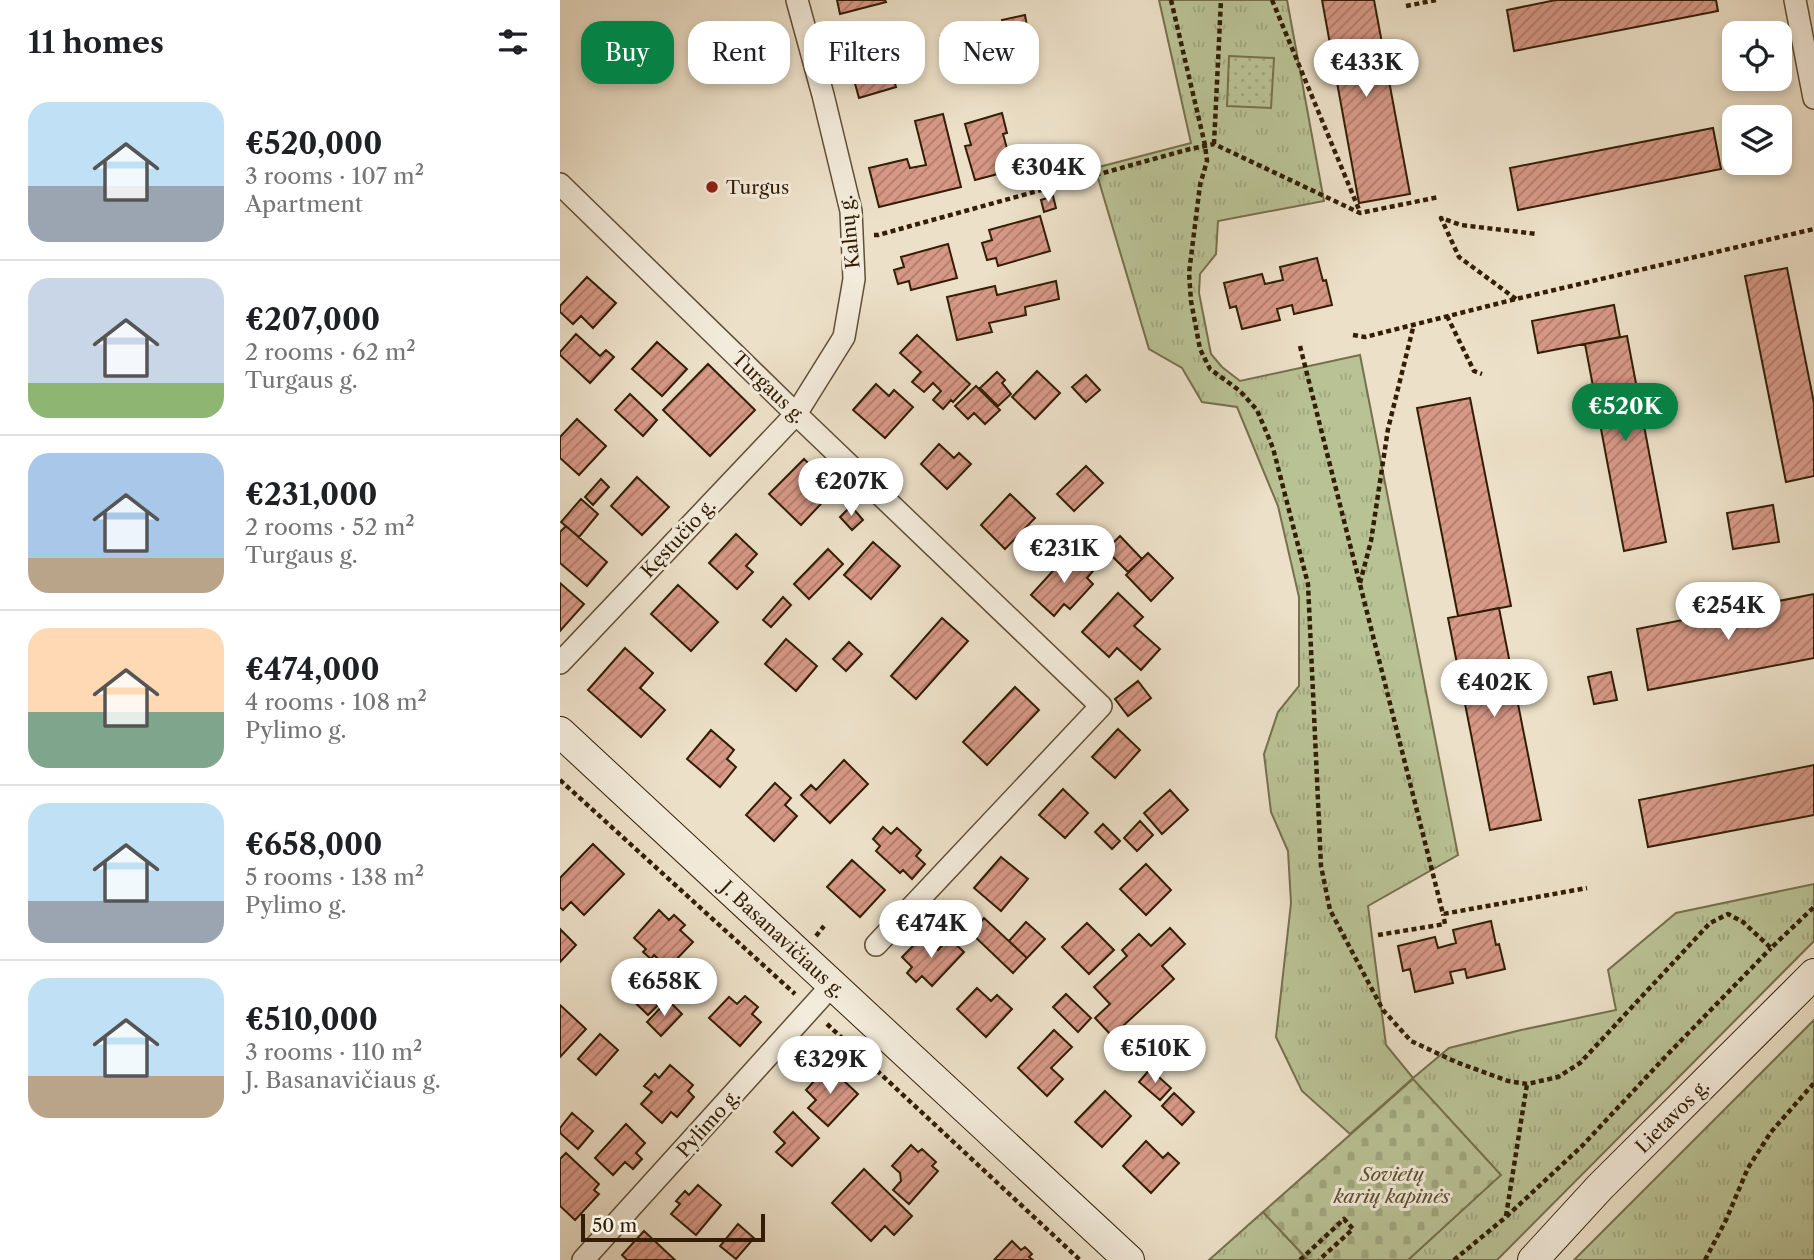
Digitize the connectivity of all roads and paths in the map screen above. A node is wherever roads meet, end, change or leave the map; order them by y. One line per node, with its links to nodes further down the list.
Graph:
1 (797, 0): 15 (street, Kalnų g.)
2 (1171, 0): 10 (path)
3 (1221, 0): 9 (path)
4 (1272, 0): 13 (path)
5 (1436, 0): 7 (path)
6 (1795, 0): 8 (street)
7 (1406, 6)
8 (1814, 98)
9 (1214, 144): 10 (path); 13 (path)
10 (1205, 145): 15 (path); 36 (path)
11 (560, 184): 23 (street, Turgaus g.)
12 (1439, 197): 13 (path)
13 (1360, 213)
14 (1814, 229): 17 (path)
15 (852, 233): 23 (street, Kalnų g.)
16 (1537, 234): 17 (path)
17 (1516, 299): 18 (path)
18 (1447, 316): 19 (path); 22 (path)
19 (1414, 324): 20 (path); 24 (path)
20 (1353, 335)
21 (1300, 345): 24 (path)
22 (1482, 374)
23 (796, 414): 25 (street, Kęstučio g.); 31 (street, Turgaus g.)
24 (1360, 585): 29 (path)
25 (560, 663)
26 (560, 732): 34 (main road, J. Basanavičiaus g.)
27 (1587, 888): 29 (path)
28 (1814, 907): 32 (path)
29 (1443, 914): 30 (path)
30 (1378, 935)
31 (876, 945)
32 (1771, 948): 36 (path); 37 (path)
33 (1814, 974): 43 (main road, Lietavos g.)
34 (832, 985): 38 (street, Pylimo g.); 39 (main road, J. Basanavičiaus g.)
35 (1814, 1083): 44 (path)
36 (1527, 1084): 37 (path)
37 (1506, 1217): 42 (path)
38 (583, 1260)
39 (1129, 1260)
40 (1300, 1260): 41 (path)
41 (1319, 1260)
42 (1454, 1260)
43 (1533, 1260)
44 (1705, 1260)

